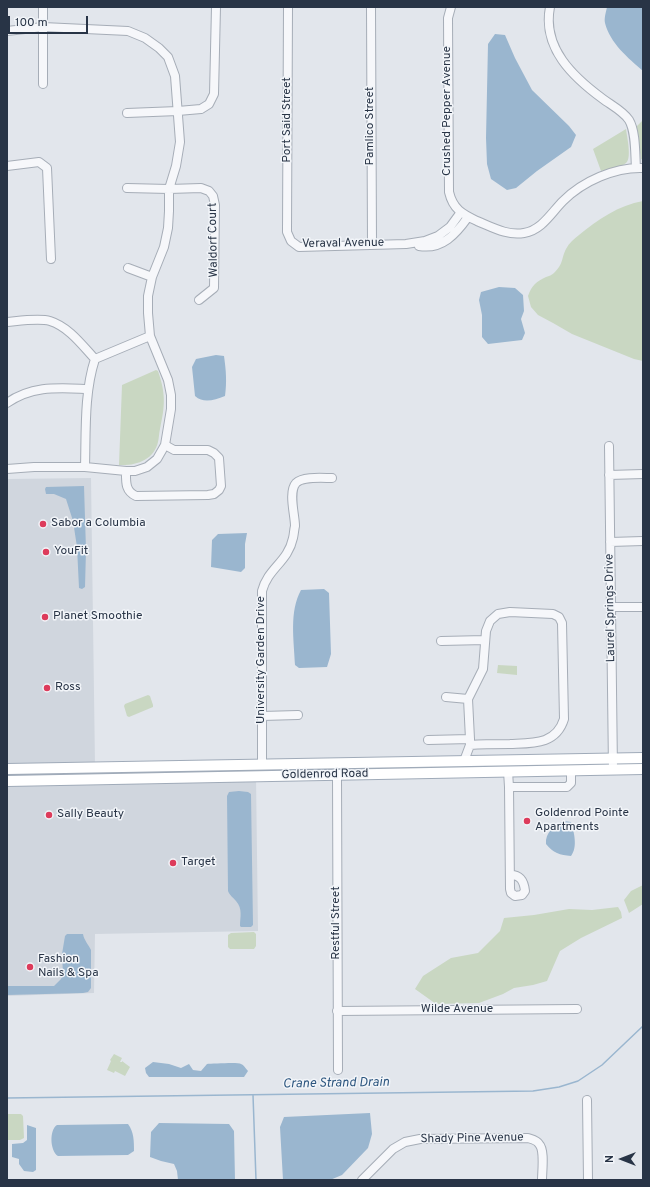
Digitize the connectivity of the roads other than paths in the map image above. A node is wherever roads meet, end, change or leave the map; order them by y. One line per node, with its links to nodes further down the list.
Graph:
1 (43, 7): 7 (street)
2 (216, 7): 10 (street)
3 (288, 7): 18 (street, Port Said Street)
4 (371, 7): 19 (street, Pamlico Street)
5 (451, 7): 16 (street, Crushed Pepper Avenue)
6 (550, 7): 13 (street)
7 (43, 27): 8 (street); 9 (street); 10 (street)
8 (7, 31)
9 (43, 84)
10 (178, 111): 11 (street); 15 (street)
11 (127, 113)
12 (7, 166): 21 (street)
13 (640, 168): 17 (street, Crushed Pepper Avenue)
14 (127, 188): 15 (street)
15 (169, 189): 23 (street); 24 (street, Waldorf Court)
16 (461, 212): 17 (street, Crushed Pepper Avenue); 20 (street, Veraval Avenue)
17 (468, 217): 20 (street, Veraval Avenue)
18 (287, 232): 19 (street, Veraval Avenue)
19 (372, 244): 20 (street, Veraval Avenue)
20 (406, 244)
21 (51, 259)
22 (128, 268): 23 (street)
23 (152, 276): 26 (street)
24 (199, 300)
25 (7, 322): 27 (street)
26 (150, 336): 27 (street); 30 (street)
27 (95, 359): 28 (street)
28 (88, 389): 29 (street); 32 (street)
29 (7, 403)
30 (165, 445): 34 (street); 34 (street)
31 (609, 446): 36 (street, Laurel Springs Drive)
32 (85, 467): 33 (street); 34 (street)
33 (7, 470)
34 (126, 471)
35 (643, 474): 36 (street)
36 (610, 475): 39 (street, Laurel Springs Drive)
37 (332, 478): 47 (street, University Garden Drive)
38 (643, 541): 39 (street)
39 (610, 542): 40 (street, Laurel Springs Drive)
40 (611, 607): 41 (street); 51 (street, Laurel Springs Drive)
41 (643, 607)
42 (485, 640): 43 (street); 45 (street); 49 (street)
43 (441, 641)
44 (446, 697): 45 (street)
45 (468, 699): 49 (street)
46 (298, 715): 47 (street)
47 (262, 716): 54 (street, University Garden Drive)
48 (428, 740): 49 (street)
49 (470, 742): 52 (street)
50 (643, 758): 51 (main road, Goldenrod Road)
51 (613, 759): 52 (main road, Goldenrod Road); 59 (street, Laurel Springs Drive)
52 (464, 761): 53 (main road, Goldenrod Road); 61 (main road)
53 (406, 762): 54 (main road, Goldenrod Road); 62 (main road)
54 (262, 765): 55 (main road, Goldenrod Road); 63 (main road)
55 (134, 767): 56 (main road, Goldenrod Road); 64 (street)
56 (7, 768)
57 (643, 769): 59 (main road, Goldenrod Road)
58 (571, 770): 59 (main road, Goldenrod Road); 60 (main road, Goldenrod Road); 66 (street)
59 (613, 770)
60 (508, 772): 61 (main road, Goldenrod Road); 66 (street)
61 (398, 773): 62 (main road, Goldenrod Road)
62 (337, 775): 63 (main road, Goldenrod Road); 69 (street, Restful Street)
63 (192, 777): 64 (main road, Goldenrod Road)
64 (134, 778): 65 (main road, Goldenrod Road)
65 (7, 781)
66 (508, 787): 67 (street)
67 (511, 875)
68 (577, 1009): 69 (street, Wilde Avenue)
69 (337, 1011): 70 (street, Restful Street)
70 (338, 1070)
71 (587, 1100): 74 (street)
72 (362, 1180): 73 (street, Shady Pine Avenue)
73 (542, 1180)
74 (588, 1180)

